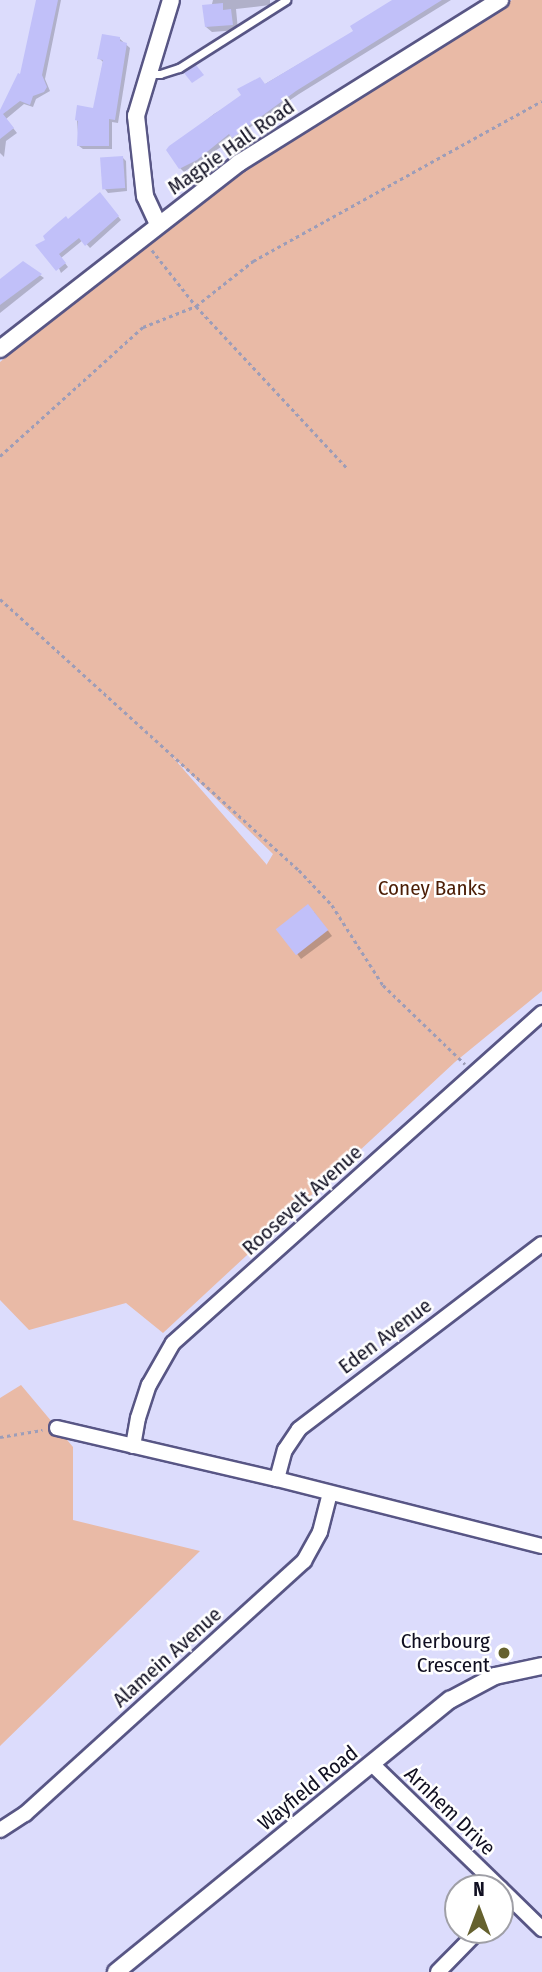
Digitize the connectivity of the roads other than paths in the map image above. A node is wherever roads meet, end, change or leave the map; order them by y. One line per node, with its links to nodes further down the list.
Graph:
1 (171, 0): 4 (street)
2 (286, 0): 4 (lane)
3 (500, 0): 5 (street, Magpie Hall Road)
4 (148, 74): 5 (street)
5 (158, 224): 6 (street, Magpie Hall Road)
6 (0, 349)
7 (542, 1013): 10 (street, Roosevelt Avenue)
8 (542, 1244): 11 (street, Eden Avenue)
9 (57, 1428): 10 (street)
10 (133, 1446): 11 (street)
11 (277, 1479): 12 (street)
12 (330, 1493): 13 (street); 16 (street, Alamein Avenue)
13 (542, 1546)
14 (542, 1666): 15 (street, Wayfield Road)
15 (372, 1764): 17 (street, Arnhem Drive); 21 (street, Wayfield Road)
16 (0, 1830)
17 (480, 1874)
18 (514, 1906): 19 (street, Arnhem Drive)
19 (542, 1929)
20 (465, 1944): 22 (street)
21 (116, 1972)
22 (438, 1972)

